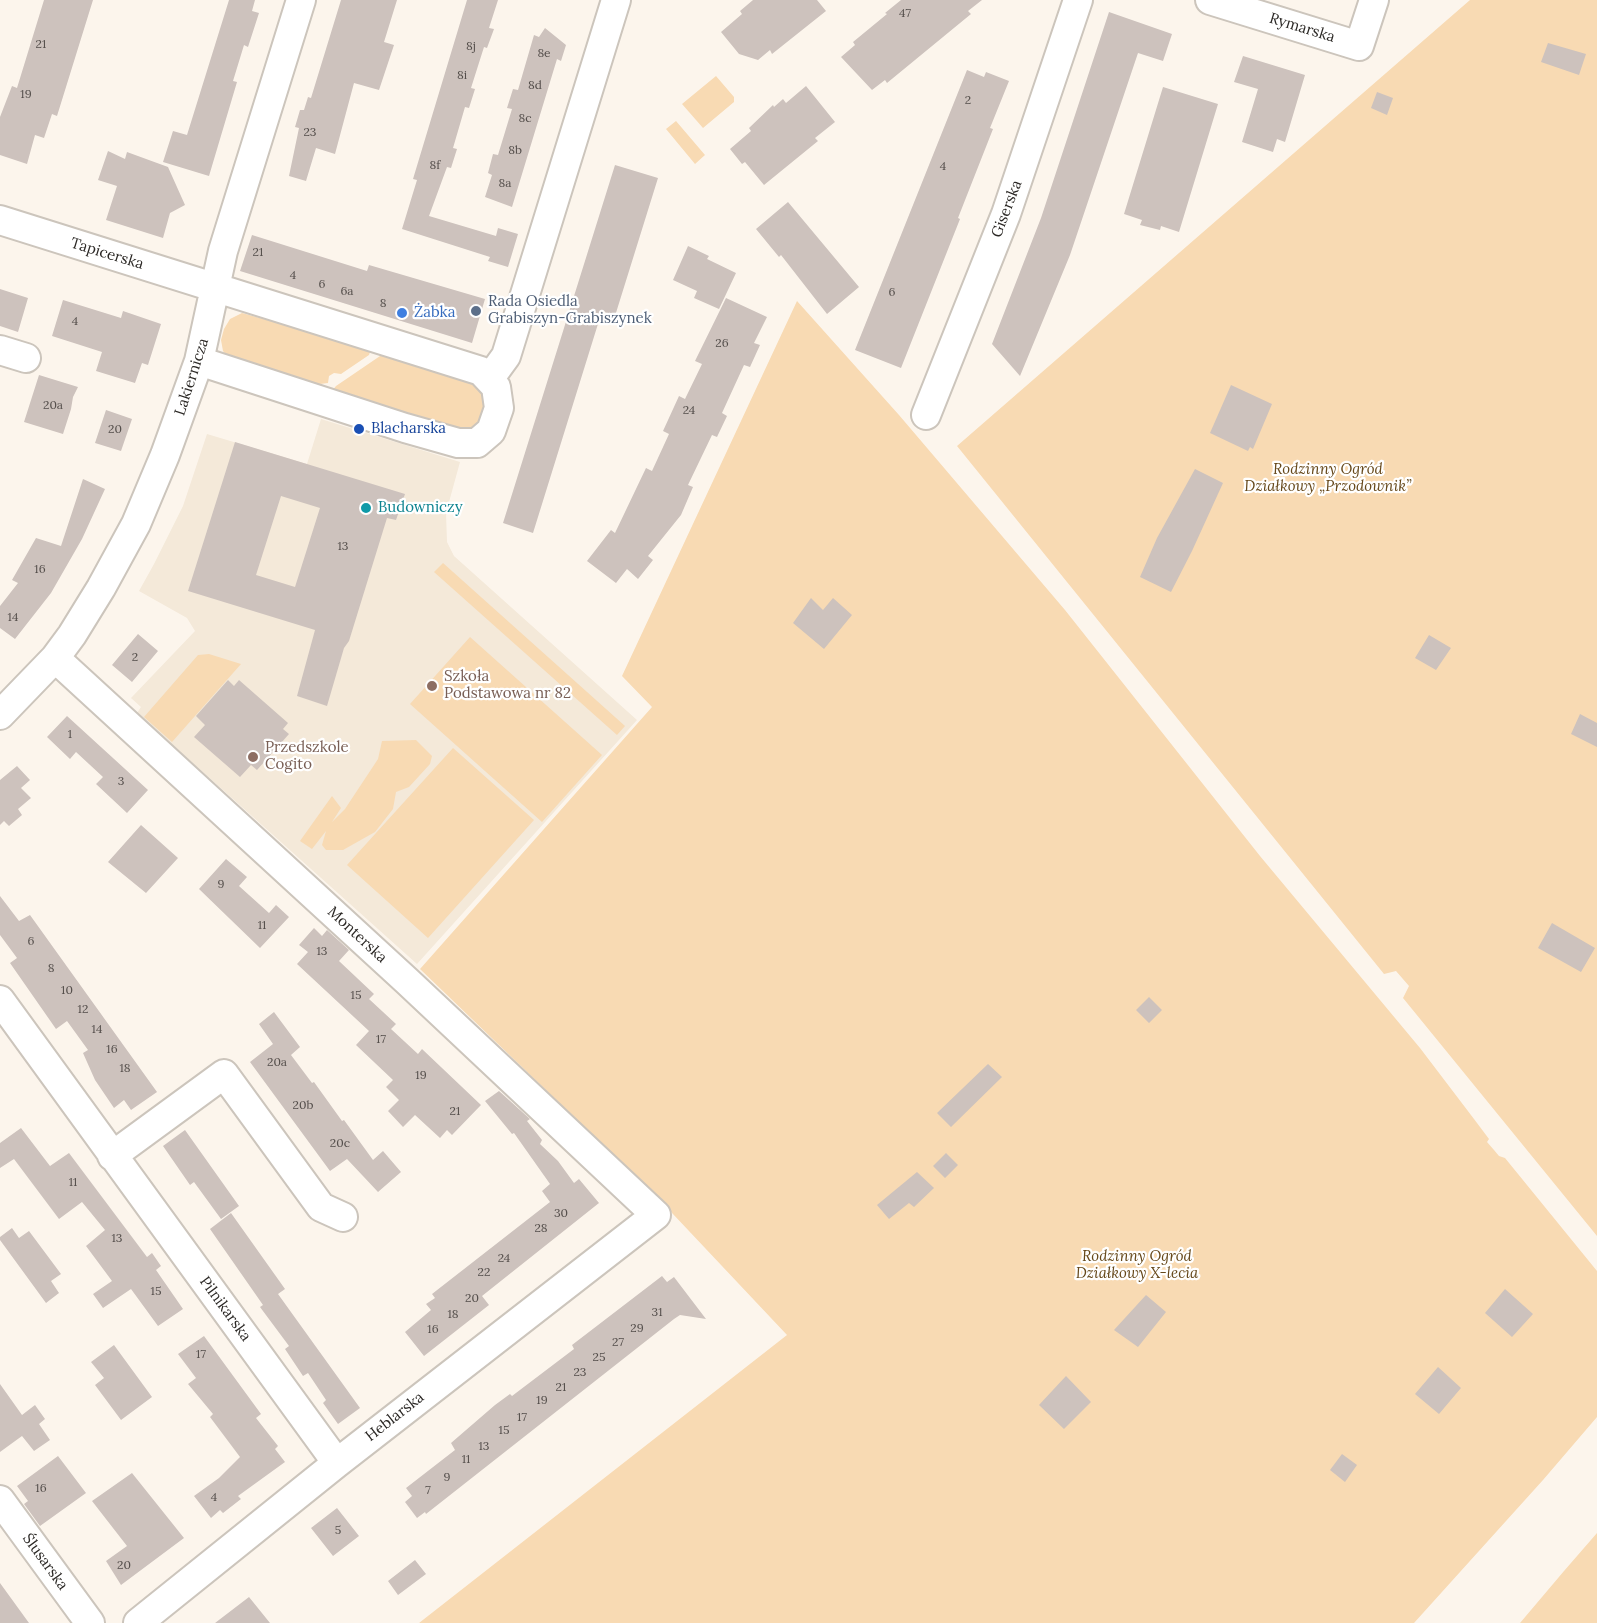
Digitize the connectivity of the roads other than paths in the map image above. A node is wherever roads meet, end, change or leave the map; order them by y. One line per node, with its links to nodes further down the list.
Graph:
1 (301, 0): 7 (street, Lakiernicza)
2 (616, 0): 9 (street)
3 (1078, 0): 10 (street, Giserska)
4 (1210, 0): 5 (street, Rymarska)
5 (1374, 0)
6 (0, 220): 7 (street, Tapicerska)
7 (214, 288): 8 (street, Lakiernicza); 9 (street)
8 (198, 362): 9 (street); 11 (street, Lakiernicza)
9 (490, 378)
10 (926, 415)
11 (55, 657): 12 (street, Lakiernicza); 15 (street, Monterska)
12 (0, 715)
13 (0, 1000): 14 (street, Pilnikarska)
14 (112, 1156): 16 (street); 17 (street, Pilnikarska)
15 (656, 1215): 17 (street, Heblarska)
16 (343, 1217)
17 (337, 1463): 19 (street, Heblarska)
18 (0, 1500): 20 (street, Ślusarska)
19 (144, 1621)
20 (90, 1623)

